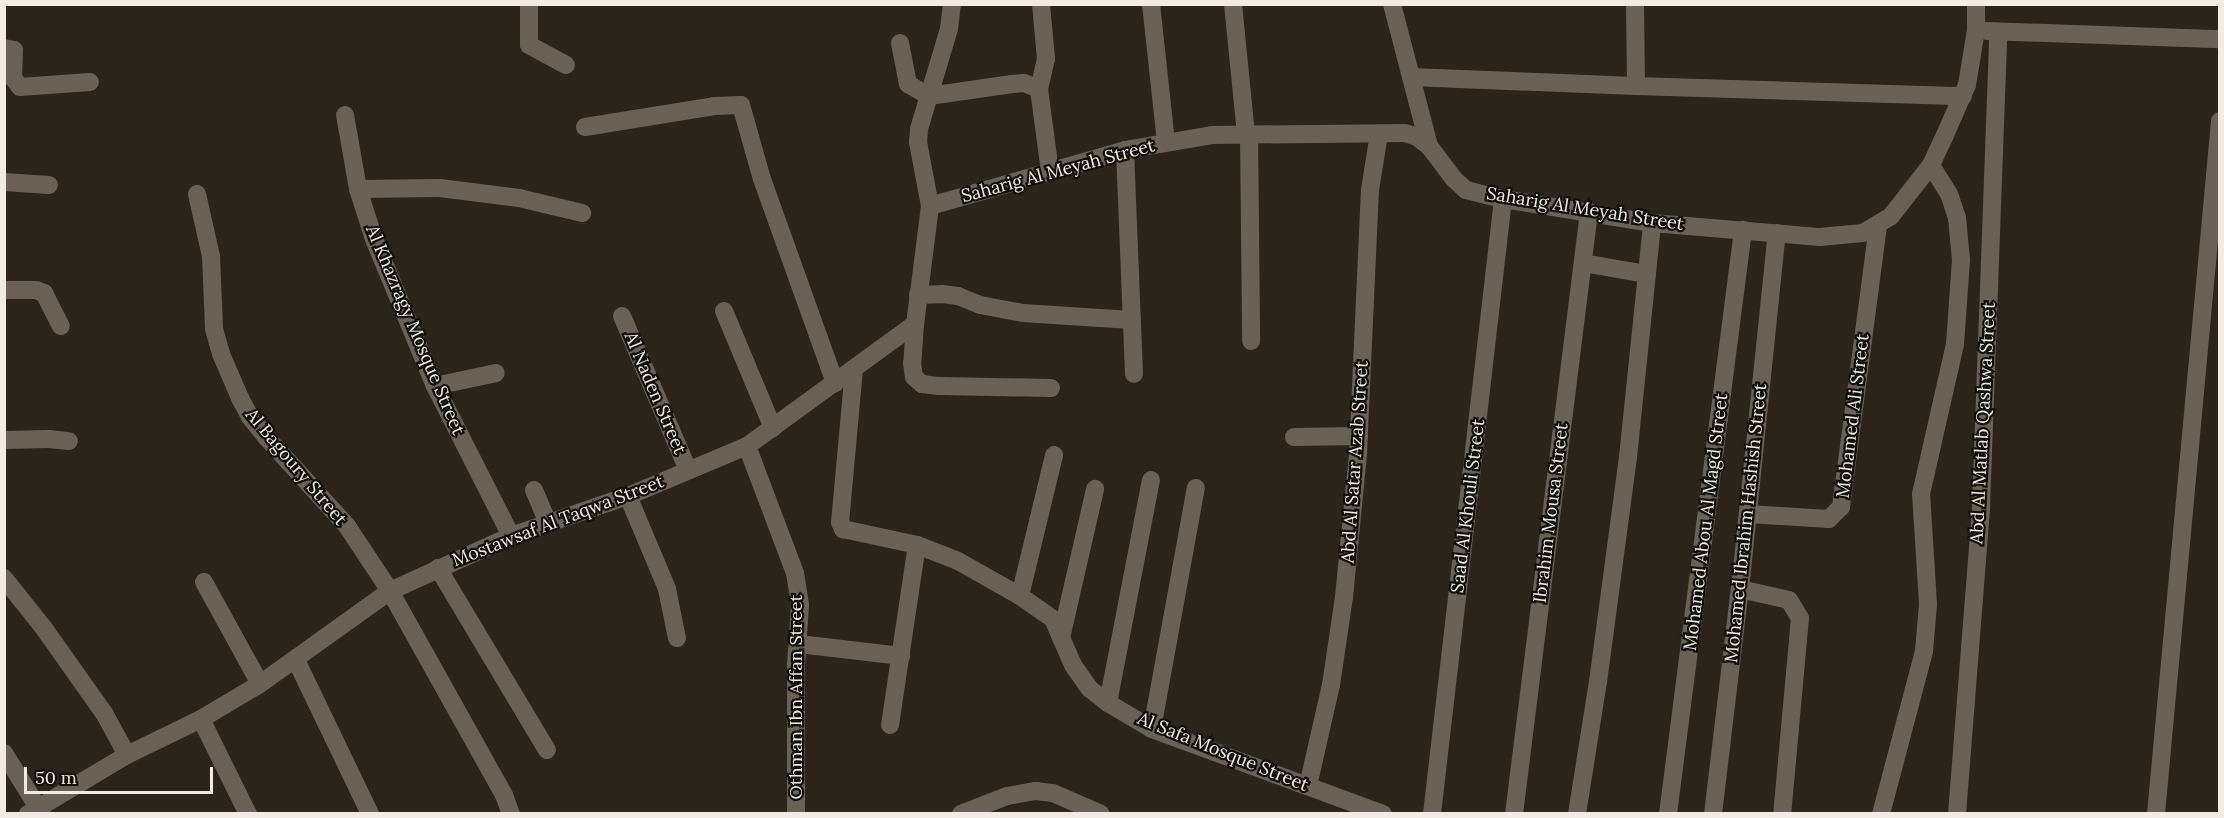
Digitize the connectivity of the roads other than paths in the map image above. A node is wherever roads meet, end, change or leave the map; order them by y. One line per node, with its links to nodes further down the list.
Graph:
1 (529, 4): 14 (street)
2 (952, 4): 19 (street)
3 (1041, 4): 18 (street)
4 (1150, 4): 26 (street)
5 (1233, 4): 24 (street)
6 (1392, 4): 15 (street)
7 (1635, 4): 17 (street)
8 (1976, 4): 9 (street, Saharig Al Meyah Street)
9 (1976, 30): 10 (street); 20 (street, Saharig Al Meyah Street)
10 (1998, 32): 11 (street); 112 (street, Abd Al Matlab Qashwa Street)
11 (2220, 39)
12 (900, 43): 19 (street)
13 (4, 48): 16 (street)
14 (566, 65)
15 (1411, 77): 17 (street); 27 (street)
16 (90, 82)
17 (1636, 86): 20 (street)
18 (1039, 89): 19 (street); 30 (street)
19 (928, 96): 36 (street)
20 (1964, 96): 29 (street, Saharig Al Meyah Street)
21 (345, 115): 33 (street, Al Khazragy Mosque Street)
22 (2220, 121): 113 (street)
23 (585, 127): 56 (street)
24 (1247, 134): 25 (street, Saharig Al Meyah Street); 26 (street, Saharig Al Meyah Street); 52 (street)
25 (1379, 134): 27 (street, Saharig Al Meyah Street); 60 (street, Abd Al Satar Azab Street)
26 (1166, 142): 28 (street, Saharig Al Meyah Street)
27 (1430, 146): 35 (street, Saharig Al Meyah Street)
28 (1125, 150): 30 (street, Saharig Al Meyah Street); 49 (street)
29 (1930, 165): 40 (street, Saharig Al Meyah Street); 111 (street)
30 (1050, 171): 36 (street, Saharig Al Meyah Street)
31 (4, 182): 32 (street)
32 (49, 185)
33 (358, 189): 38 (street); 57 (street, Al Khazragy Mosque Street)
34 (197, 194): 80 (street, Al Bagoury Street)
35 (1503, 199): 37 (street, Saharig Al Meyah Street); 105 (street, Saad Al Khouli Street)
36 (930, 206): 46 (street)
37 (1589, 212): 39 (street, Saharig Al Meyah Street); 43 (street, Ibrahim Mousa Street)
38 (582, 213)
39 (1652, 223): 41 (street, Saharig Al Meyah Street); 44 (street)
40 (1878, 226): 42 (street, Saharig Al Meyah Street); 72 (street, Mohamed Ali Street)
41 (1743, 230): 42 (street, Saharig Al Meyah Street); 108 (street, Mohamed Abou Al Magd Street)
42 (1777, 233): 72 (street, Mohamed Ibrahim Hashish Street)
43 (1583, 263): 44 (street); 106 (street, Ibrahim Mousa Street)
44 (1647, 274): 107 (street)
45 (4, 290): 51 (street)
46 (918, 295): 49 (street); 50 (street)
47 (724, 311): 59 (street)
48 (622, 316): 66 (street, Al Naden Street)
49 (1132, 320): 55 (street)
50 (915, 324): 53 (street, Mostawsaf Al Taqwa Street); 58 (street)
51 (61, 326)
52 (1251, 341)
53 (854, 369): 56 (street, Mostawsaf Al Taqwa Street); 75 (street, Al Safa Mosque Street)
54 (496, 373): 57 (street)
55 (1134, 374)
56 (835, 383): 59 (street, Mostawsaf Al Taqwa Street)
57 (435, 386): 74 (street, Al Khazragy Mosque Street)
58 (1051, 388)
59 (773, 429): 64 (street, Mostawsaf Al Taqwa Street)
60 (1359, 436): 61 (street); 95 (street, Abd Al Satar Azab Street)
61 (1294, 437)
62 (4, 440): 63 (street)
63 (69, 441)
64 (747, 446): 66 (street, Mostawsaf Al Taqwa Street); 84 (street, Othman Ibn Affan Street)
65 (1053, 455): 81 (street)
66 (688, 470): 71 (street, Mostawsaf Al Taqwa Street)
67 (1151, 480): 88 (street)
68 (1196, 488): 91 (street)
69 (1095, 489): 83 (street)
70 (534, 490): 73 (street)
71 (628, 496): 73 (street, Mostawsaf Al Taqwa Street); 82 (street)
72 (1748, 514): 79 (street, Mohamed Ibrahim Hashish Street)
73 (548, 523): 74 (street, Mostawsaf Al Taqwa Street)
74 (511, 536): 76 (street, Mostawsaf Al Taqwa Street)
75 (917, 545): 81 (street, Al Safa Mosque Street); 85 (street)
76 (438, 568): 80 (street, Mostawsaf Al Taqwa Street); 92 (street)
77 (4, 578): 94 (street)
78 (204, 582): 87 (street)
79 (1740, 589): 109 (street, Mohamed Ibrahim Hashish Street); 110 (street)
80 (390, 591): 86 (street, Mostawsaf Al Taqwa Street); 100 (street, Al Bagoury Street)
81 (1020, 596): 83 (street, Al Safa Mosque Street)
82 (677, 638)
83 (1061, 638): 88 (street, Al Safa Mosque Street)
84 (798, 644): 85 (street); 101 (street, Othman Ibn Affan Street)
85 (900, 656): 90 (street)
86 (296, 660): 87 (street, Mostawsaf Al Taqwa Street); 99 (street)
87 (260, 684): 89 (street, Mostawsaf Al Taqwa Street)
88 (1108, 703): 91 (street, Al Safa Mosque Street)
89 (201, 719): 94 (street, Mostawsaf Al Taqwa Street); 98 (street)
90 (891, 724)
91 (1152, 729): 95 (street, Al Safa Mosque Street)
92 (547, 750)
93 (4, 753): 97 (street)
94 (127, 755): 97 (street, Mostawsaf Al Taqwa Street)
95 (1308, 786): 104 (street, Al Safa Mosque Street)
96 (1069, 806): 102 (street); 103 (street)
97 (36, 811)
98 (248, 813)
99 (370, 813)
100 (511, 813)
101 (796, 813)
102 (962, 813)
103 (1101, 813)
104 (1383, 813)
105 (1432, 813)
106 (1514, 813)
107 (1577, 813)
108 (1668, 813)
109 (1713, 813)
110 (1782, 813)
111 (1881, 813)
112 (1957, 813)
113 (2156, 813)

